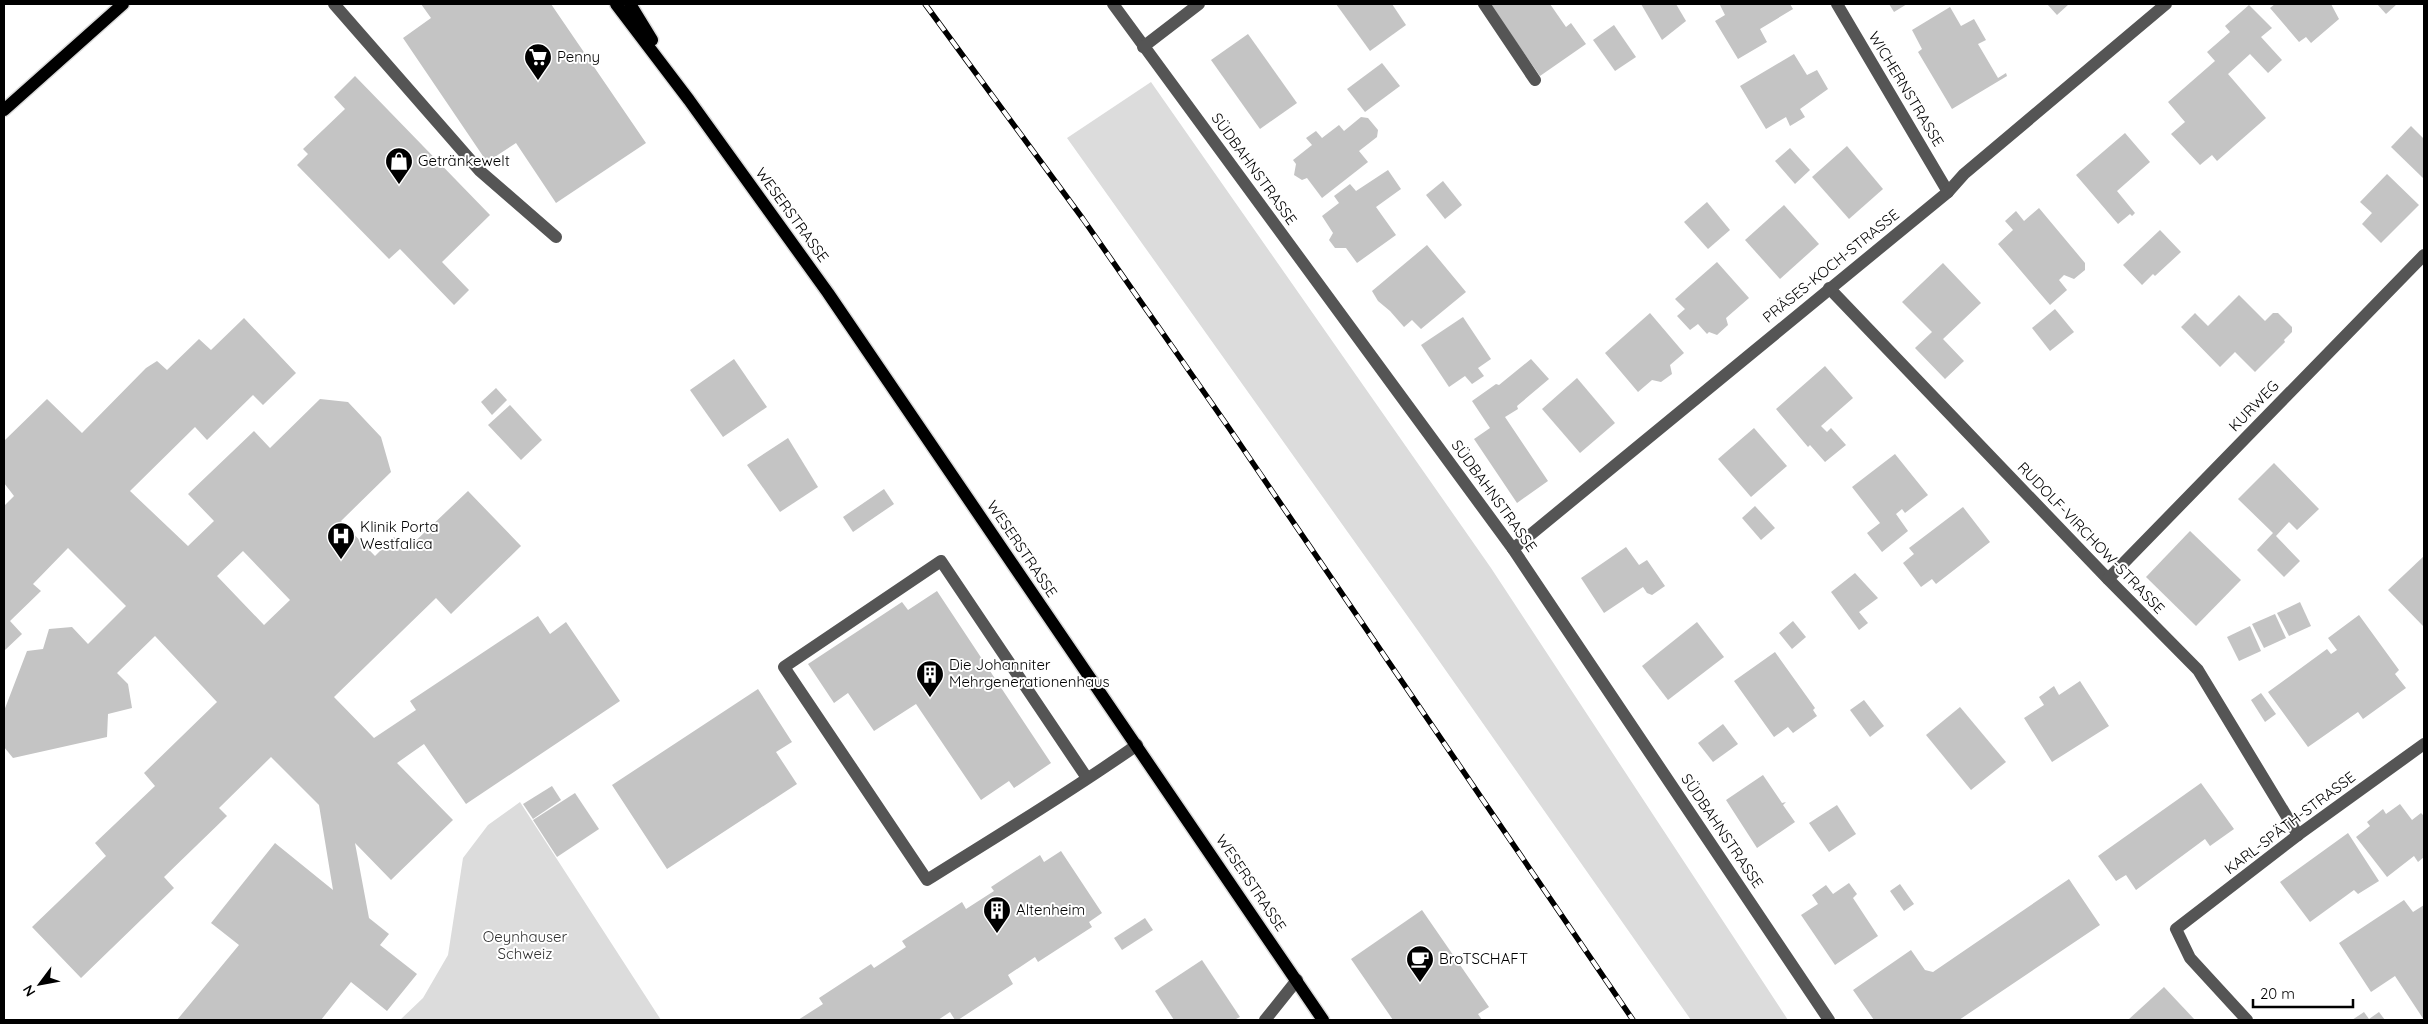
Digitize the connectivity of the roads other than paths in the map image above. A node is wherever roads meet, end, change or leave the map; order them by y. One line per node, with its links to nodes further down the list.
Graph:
1 (123, 4): 13 (main road)
2 (334, 4): 15 (street)
3 (616, 4): 12 (main road, WESERSTRASSE)
4 (630, 4): 12 (main road, WESERSTRASSE)
5 (1112, 4): 10 (street, SÜDBAHNSTRASSE)
6 (1199, 4): 10 (street)
7 (1484, 4): 11 (street)
8 (1837, 4): 14 (street, WICHERNSTRASSE)
9 (2166, 4): 14 (street, PRÄSES-KOCH-STRASSE)
10 (1143, 47): 18 (street, SÜDBAHNSTRASSE)
11 (1535, 80)
12 (689, 100): 21 (main road, WESERSTRASSE)
13 (4, 110)
14 (1948, 192): 17 (street, PRÄSES-KOCH-STRASSE)
15 (556, 237)
16 (2424, 255): 19 (street, KURWEG)
17 (1829, 288): 18 (street, PRÄSES-KOCH-STRASSE); 19 (street, RUDOLF-VIRCHOW-STRASSE)
18 (1513, 549): 27 (street, SÜDBAHNSTRASSE)
19 (2108, 579): 23 (street, RUDOLF-VIRCHOW-STRASSE)
20 (2424, 744): 23 (street, KARL-SPÄTH-STRASSE)
21 (1137, 745): 22 (street); 24 (main road, WESERSTRASSE)
22 (1087, 778): 22 (street)
23 (2298, 835): 28 (street, KARL-SPÄTH-STRASSE)
24 (1297, 980): 25 (street); 26 (main road, WESERSTRASSE)
25 (1265, 1020)
26 (1324, 1020)
27 (1829, 1020)
28 (2247, 1020)

